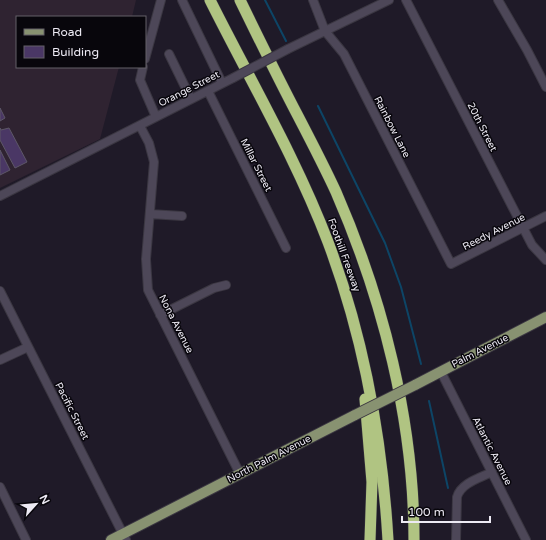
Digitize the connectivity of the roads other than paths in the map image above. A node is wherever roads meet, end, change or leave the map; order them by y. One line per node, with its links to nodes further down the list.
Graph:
1 (161, 0): 11 (street)
2 (182, 0): 13 (street)
3 (210, 0): 27 (highway, Foothill Freeway)
4 (240, 0): 44 (highway, Foothill Freeway)
5 (313, 0): 9 (street, Rainbow Lane)
6 (388, 0): 9 (street, Orange Street)
7 (406, 0): 23 (street, 20th Street)
8 (498, 0): 14 (street)
9 (325, 31): 13 (street, Orange Street, bridge); 26 (street, Rainbow Lane)
10 (169, 54): 16 (street)
11 (146, 55)
12 (143, 68): 17 (street)
13 (222, 83): 15 (street, Orange Street)
14 (546, 87)
15 (208, 91): 16 (street, Orange Street); 24 (street, Millar Street)
16 (191, 99): 17 (street, Orange Street)
17 (156, 118): 18 (street, Orange Street)
18 (140, 126): 19 (street, Orange Street); 20 (street, Nona Avenue)
19 (0, 196)
20 (150, 214): 21 (street); 30 (street, Nona Avenue)
21 (182, 216)
22 (546, 216): 23 (street, Reedy Avenue)
23 (523, 229): 25 (street, 20th Street); 26 (street, Reedy Avenue)
24 (286, 248)
25 (546, 260)
26 (451, 264)
27 (338, 272): 42 (highway); 43 (highway, Foothill Freeway)
28 (226, 285): 30 (street)
29 (0, 290): 32 (street, Pacific Street)
30 (160, 315): 37 (street, Nona Avenue)
31 (546, 317): 34 (main road, Palm Avenue)
32 (28, 347): 33 (street); 39 (street, Pacific Street)
33 (0, 360)
34 (440, 372): 35 (main road, Palm Avenue); 36 (street, Atlantic Avenue)
35 (415, 385): 37 (main road, North Palm Avenue, bridge)
36 (492, 472): 45 (street); 46 (street, Atlantic Avenue)
37 (240, 474): 39 (main road, North Palm Avenue)
38 (0, 487): 40 (street)
39 (125, 537): 41 (main road)
40 (26, 540)
41 (111, 540)
42 (370, 540)
43 (388, 540)
44 (414, 540)
45 (456, 540)
46 (526, 540)

